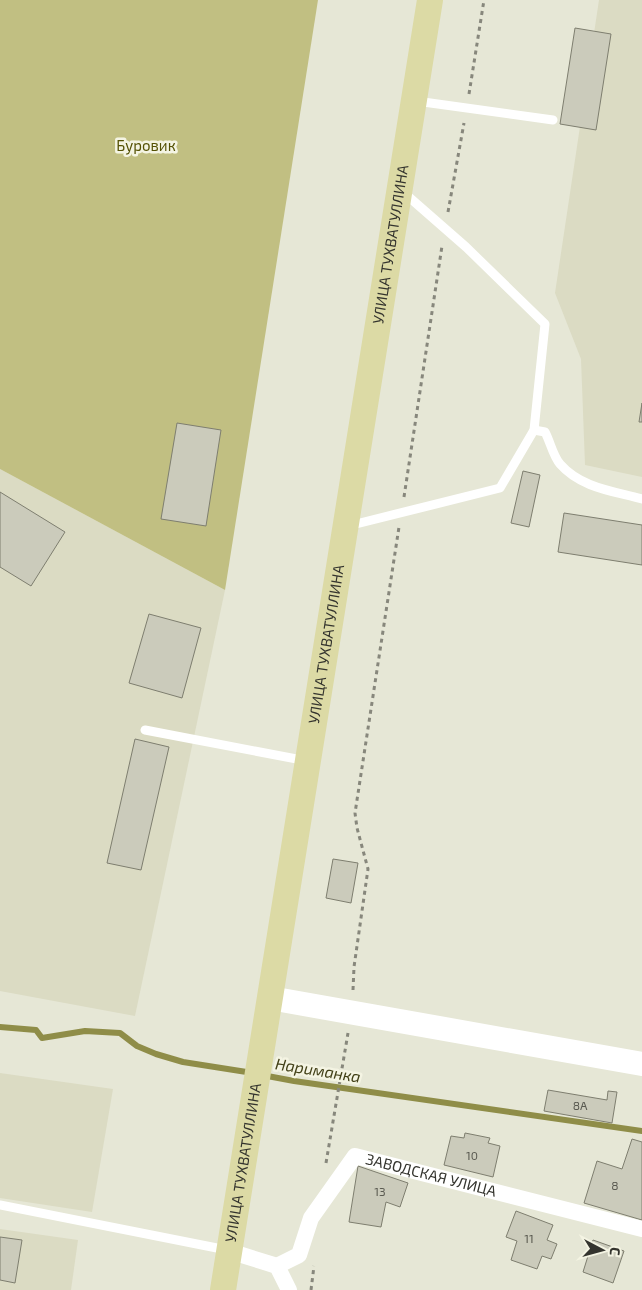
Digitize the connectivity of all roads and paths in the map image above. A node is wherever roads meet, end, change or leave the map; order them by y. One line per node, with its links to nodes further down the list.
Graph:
1 (430, 0): 3 (main road, УЛИЦА ТУХВАТУЛЛИНА)
2 (484, 0): 4 (path)
3 (413, 101): 4 (lane); 6 (main road, УЛИЦА ТУХВАТУЛЛИНА)
4 (466, 108): 5 (lane); 7 (path)
5 (553, 120)
6 (399, 188): 7 (lane); 11 (main road, УЛИЦА ТУХВАТУЛЛИНА)
7 (445, 228): 8 (lane); 10 (path)
8 (534, 430): 9 (lane); 10 (lane)
9 (642, 499)
10 (402, 513): 11 (lane); 15 (path)
11 (345, 527): 13 (main road, УЛИЦА ТУХВАТУЛЛИНА)
12 (145, 730): 13 (lane)
13 (307, 761): 14 (main road, УЛИЦА ТУХВАТУЛЛИНА)
14 (270, 998): 15 (street); 20 (main road, УЛИЦА ТУХВАТУЛЛИНА)
15 (351, 1012): 16 (street); 17 (path)
16 (642, 1064)
17 (326, 1166)
18 (0, 1205): 20 (lane)
19 (642, 1229): 22 (street, ЗАВОДСКАЯ УЛИЦА)
20 (230, 1251): 22 (street); 23 (main road, УЛИЦА ТУХВАТУЛЛИНА)
21 (314, 1259): 25 (path)
22 (277, 1266): 24 (street)
23 (223, 1290)
24 (289, 1290)
25 (311, 1290)

